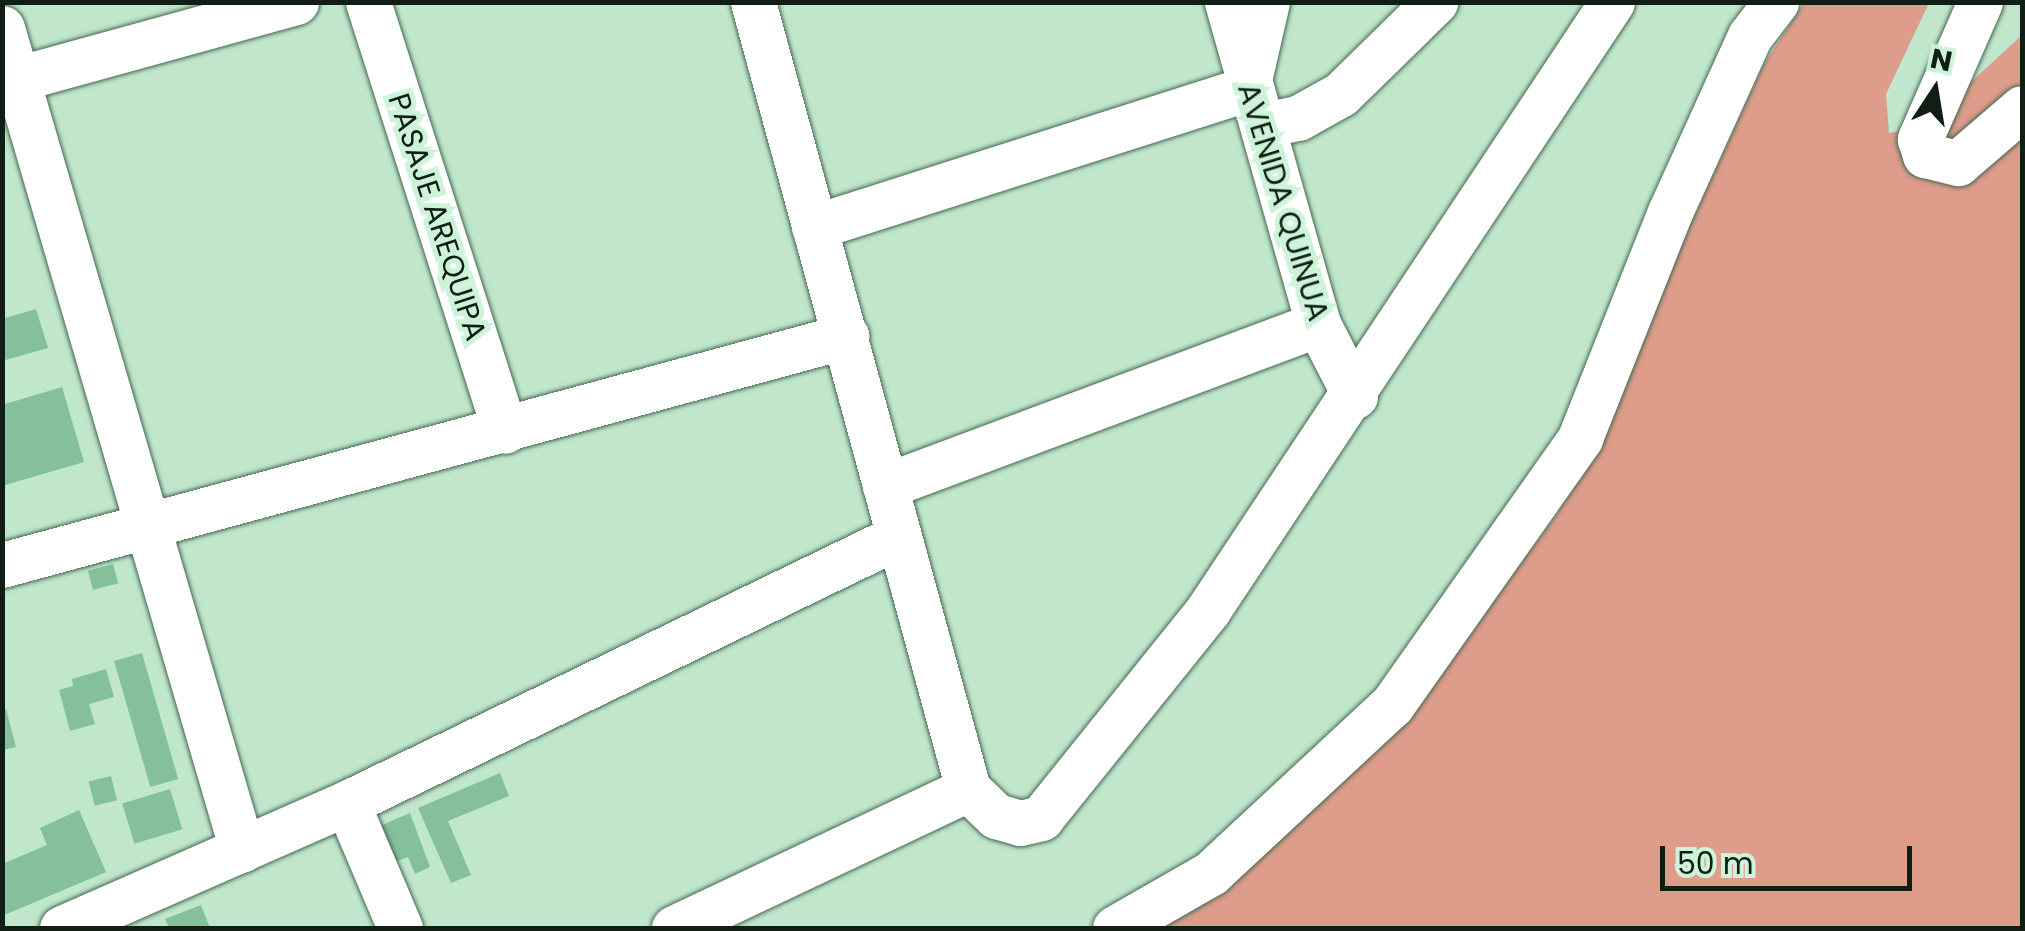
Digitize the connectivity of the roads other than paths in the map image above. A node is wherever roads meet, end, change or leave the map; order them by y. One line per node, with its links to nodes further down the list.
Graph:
1 (296, 2): 11 (street)
2 (368, 2): 18 (street, PASAJE AREQUIPA)
3 (753, 2): 14 (street)
4 (1228, 2): 12 (street, AVENIDA QUINUA)
5 (1267, 2): 12 (street)
6 (1435, 2): 12 (street)
7 (1612, 2): 17 (street)
8 (1776, 2): 29 (street)
9 (1980, 2): 13 (street)
10 (2, 28): 11 (street)
11 (10, 81): 20 (street)
12 (1255, 107): 14 (street); 15 (street, AVENIDA QUINUA)
13 (2022, 108)
14 (814, 227): 16 (street)
15 (1318, 324): 17 (street, AVENIDA QUINUA); 19 (street)
16 (846, 336): 18 (street); 19 (street)
17 (1355, 396): 23 (street)
18 (505, 431): 20 (street)
19 (885, 486): 21 (street)
20 (147, 528): 22 (street); 25 (street)
21 (897, 537): 23 (street); 24 (street)
22 (2, 566)
23 (968, 789): 28 (street)
24 (347, 803): 25 (street); 27 (street)
25 (242, 850): 26 (street)
26 (62, 928)
27 (400, 928)
28 (674, 928)
29 (1115, 928)

